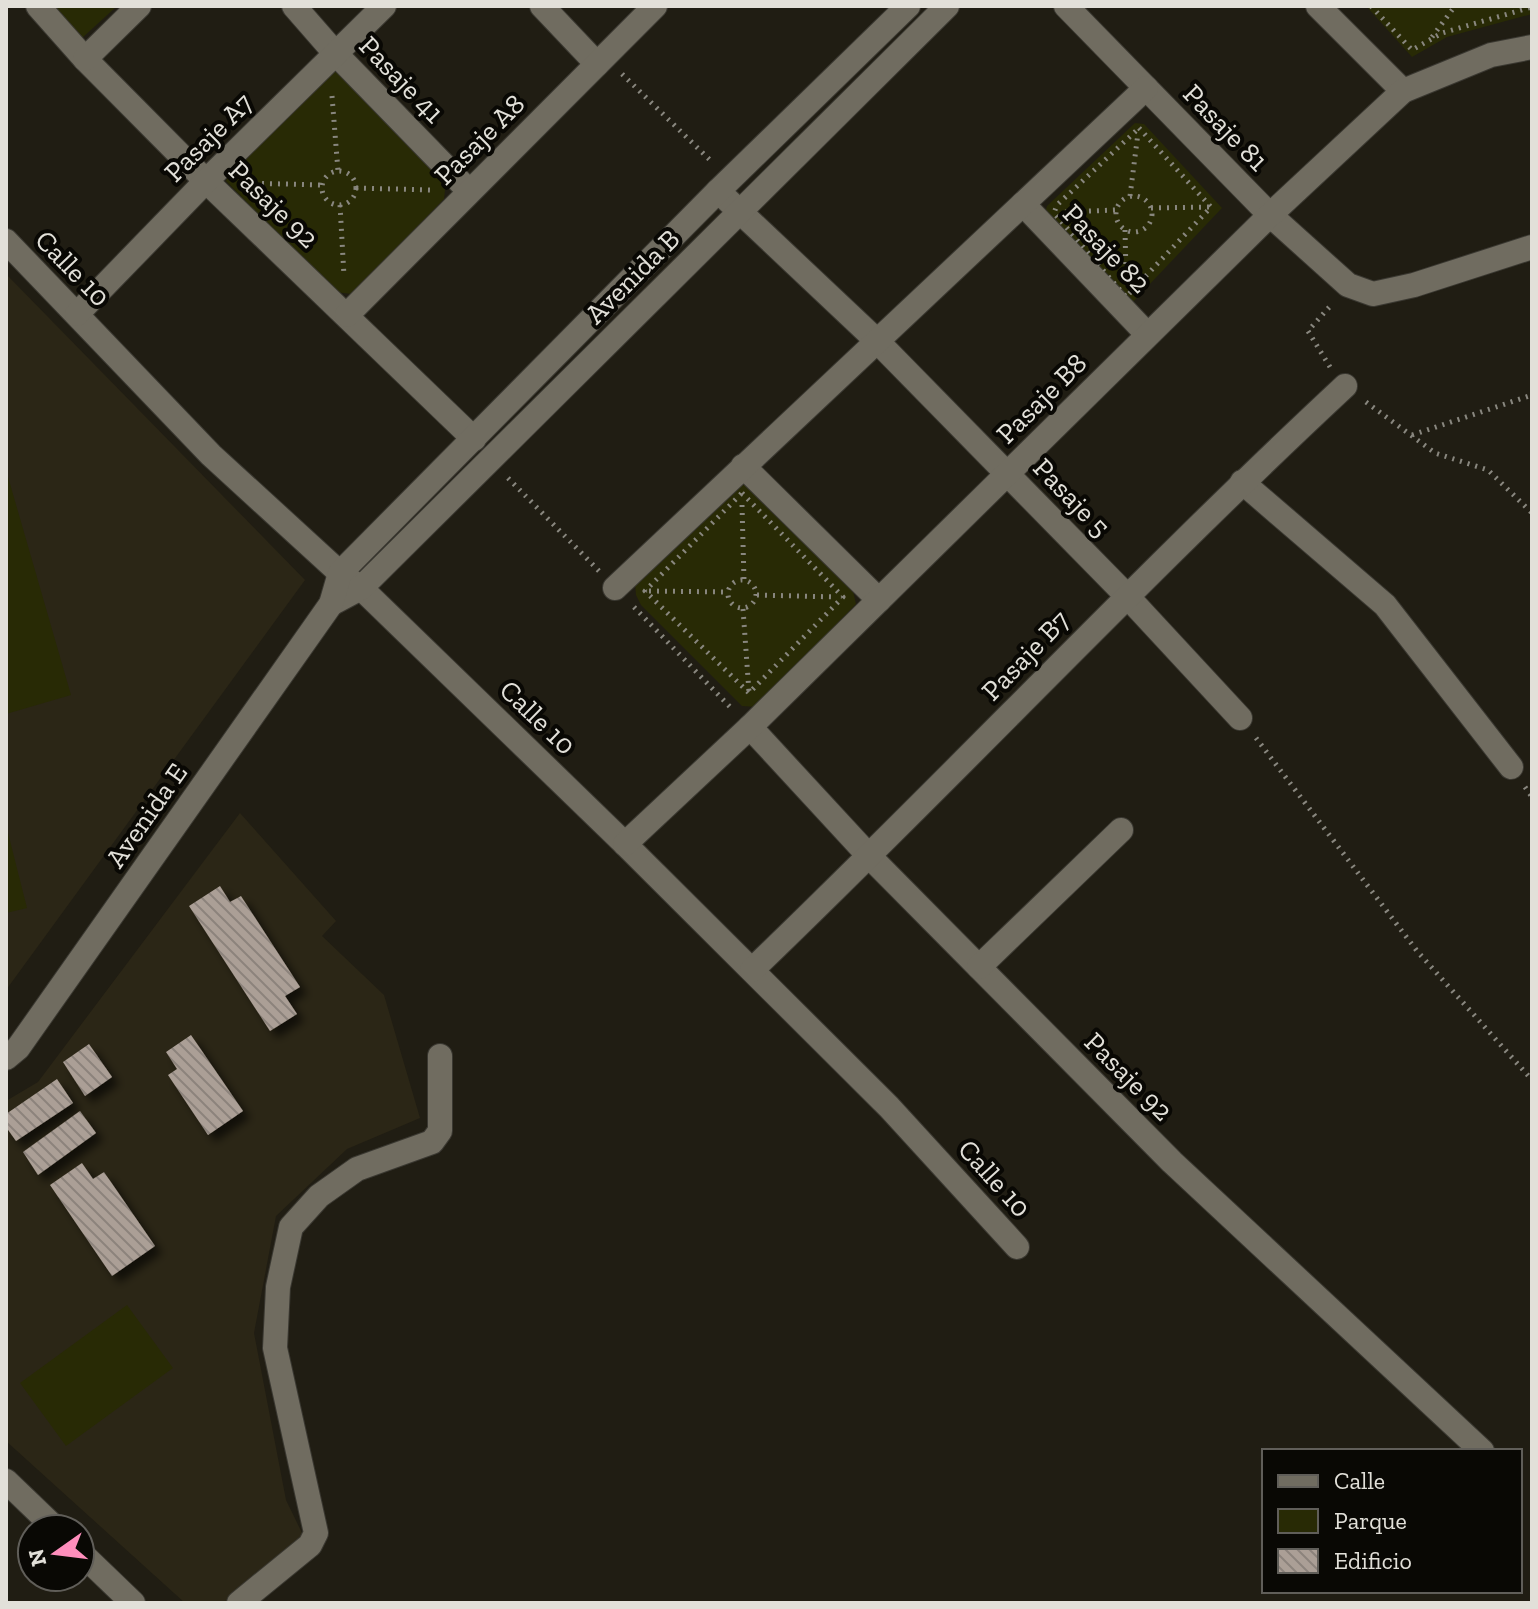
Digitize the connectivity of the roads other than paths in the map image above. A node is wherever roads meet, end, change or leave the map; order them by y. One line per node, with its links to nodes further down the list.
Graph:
1 (38, 6): 13 (street, Pasaje 92)
2 (139, 6): 13 (street)
3 (294, 6): 12 (street, Pasaje 41)
4 (384, 6): 12 (street, Pasaje A7)
5 (542, 6): 14 (street)
6 (655, 6): 14 (street, Pasaje A8)
7 (908, 6): 18 (street, Avenida B)
8 (947, 6): 21 (street, Avenida B)
9 (1066, 6): 15 (street, Pasaje 81)
10 (1318, 6): 16 (street)
11 (1532, 47): 16 (street, Pasaje B8)
12 (335, 53): 17 (street, Pasaje A7); 19 (street, Pasaje 41)
13 (85, 59): 17 (street, Pasaje 92)
14 (600, 60): 19 (street, Pasaje A8)
15 (1146, 88): 20 (street); 22 (street, Pasaje 81)
16 (1403, 91): 22 (street, Pasaje B8)
17 (206, 181): 25 (street, Pasaje A7); 26 (street, Pasaje 92)
18 (724, 185): 21 (street, Pasaje 5); 30 (street, Avenida B)
19 (469, 191): 26 (street, Pasaje A8)
20 (1023, 204): 27 (street, Pasaje 82); 28 (street)
21 (739, 212): 28 (street, Pasaje 5); 35 (street, Avenida B)
22 (1270, 215): 24 (street, Pasaje 81); 27 (street, Pasaje B8)
23 (6, 241): 25 (street, Calle 10)
24 (1532, 247)
25 (77, 314): 34 (street, Calle 10)
26 (347, 315): 30 (street, Pasaje 92)
27 (1147, 334): 32 (street, Pasaje B8)
28 (876, 340): 31 (street); 32 (street, Pasaje 5)
29 (1345, 386): 33 (street, Pasaje B7)
30 (474, 439): 34 (street, Avenida B)
31 (743, 466): 36 (street); 38 (street)
32 (1008, 474): 37 (street, Pasaje 5); 38 (street, Pasaje B8)
33 (1242, 482): 37 (street, Pasaje B7); 42 (street)
34 (340, 573): 35 (street, Calle 10); 39 (street, Avenida E)
35 (361, 588): 39 (street, Avenida E); 44 (street, Calle 10)
36 (615, 588)
37 (1126, 595): 40 (street, Pasaje 5); 45 (street, Pasaje B7)
38 (879, 600): 41 (street, Pasaje B8)
39 (331, 604): 49 (street, Avenida E)
40 (1240, 718)
41 (750, 727): 44 (street, Pasaje B8); 45 (street, Pasaje 92)
42 (1511, 767)
43 (1121, 830): 46 (street)
44 (625, 844): 47 (street, Calle 10)
45 (870, 857): 46 (street, Pasaje 92); 47 (street, Pasaje B7)
46 (979, 967): 51 (street, Pasaje 92)
47 (752, 970): 50 (street, Calle 10)
48 (440, 1056): 56 (street)
49 (6, 1058)
50 (1017, 1247)
51 (1480, 1449)
52 (6, 1481): 53 (street)
53 (39, 1513)
54 (96, 1567): 55 (street)
55 (133, 1603)
56 (239, 1603)

